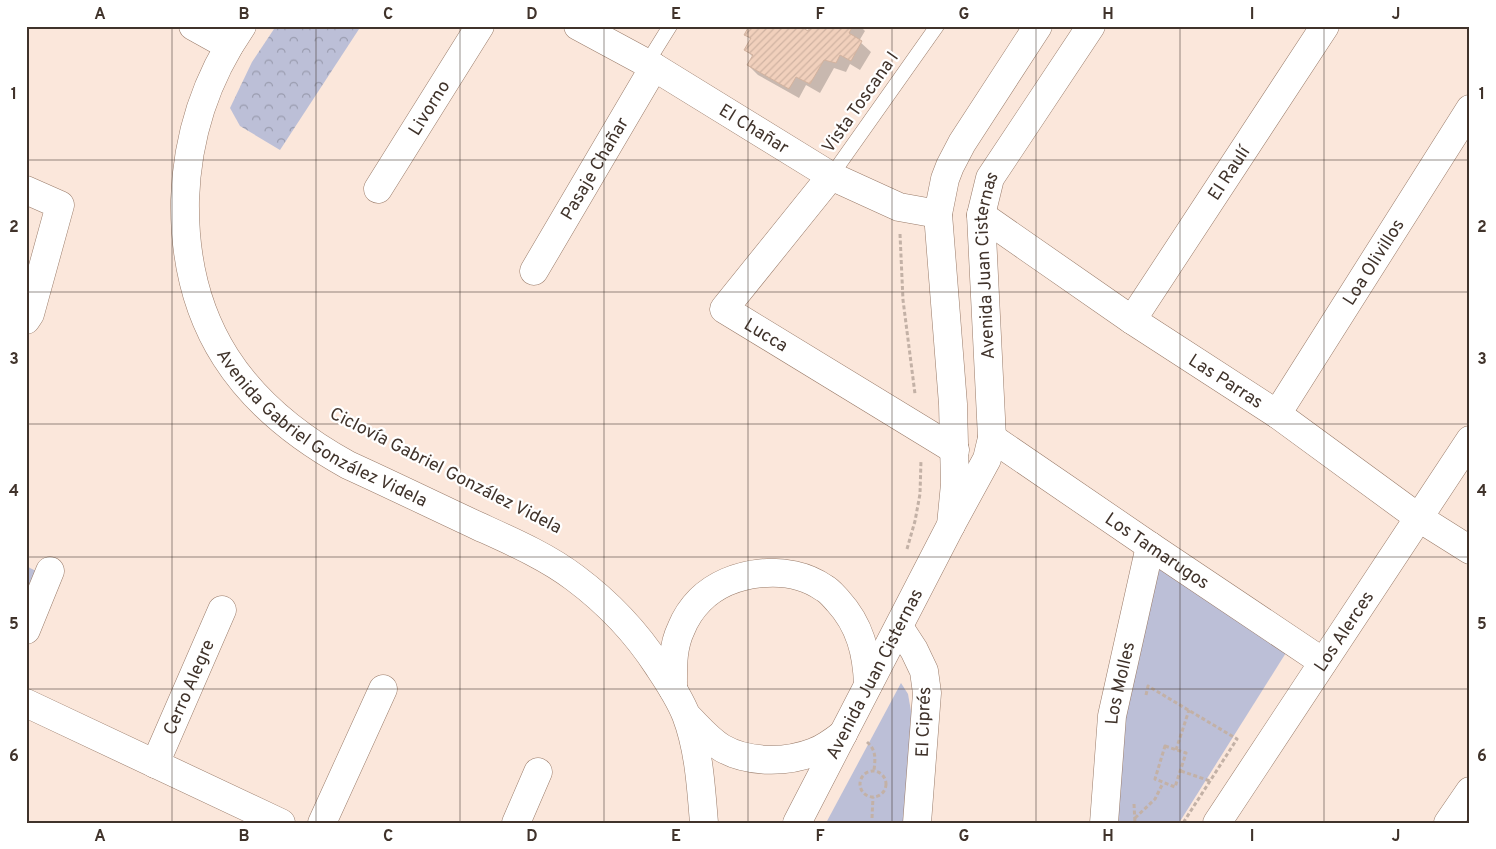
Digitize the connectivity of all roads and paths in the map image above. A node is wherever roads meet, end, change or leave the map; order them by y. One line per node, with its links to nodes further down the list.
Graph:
1 (193, 26): 9 (street)
2 (480, 26): 13 (street, Livorno)
3 (578, 26): 10 (street, El Chañar)
4 (670, 26): 10 (lane)
5 (937, 26): 12 (lane, Vista Toscana I)
6 (1038, 26): 15 (street, Avenida Juan Cisternas)
7 (1091, 26): 16 (street, Avenida Juan Cisternas)
8 (1325, 26): 19 (street, El Raulí)
9 (235, 36): 36 (street, Avenida Gabriel González Videla)
10 (651, 65): 12 (street, El Chañar); 17 (street, Pasaje Chañar)
11 (1470, 109): 20 (street, Loa Olivillos)
12 (831, 176): 15 (street, El Chañar); 23 (street, Lucca)
13 (378, 189)
14 (26, 190): 18 (street)
15 (938, 214): 23 (street, Avenida Juan Cisternas)
16 (981, 215): 19 (street, Las Parras); 21 (street, Avenida Juan Cisternas)
17 (534, 271)
18 (26, 320)
19 (1132, 320): 20 (street, Las Parras)
20 (1277, 414): 24 (street, Las Parras)
21 (992, 438): 25 (street, Avenida Juan Cisternas); 26 (street, Los Tamarugos)
22 (1470, 440): 24 (street, Los Alerces)
23 (955, 450): 25 (street, Avenida Juan Cisternas)
24 (1418, 518): 27 (street, Las Parras); 32 (street, Los Alerces)
25 (951, 526): 30 (street, Avenida Juan Cisternas)
26 (1150, 546): 32 (street, Los Tamarugos); 57 (street, Los Molles)
27 (1470, 550)
28 (50, 571): 31 (street)
29 (222, 610): 42 (street, Cerro Alegre)
30 (900, 627): 33 (street, Avenida Juan Cisternas); 56 (street, El Ciprés)
31 (26, 630)
32 (1323, 662): 59 (street, Los Alerces)
33 (868, 685): 36 (street); 40 (street, Avenida Juan Cisternas)
34 (1148, 686): 38 (path)
35 (383, 689): 52 (street)
36 (673, 689): 39 (street, Avenida Gabriel González Videla)
37 (26, 703): 42 (street)
38 (1189, 710): 41 (path); 45 (path)
39 (686, 714): 40 (street); 54 (street)
40 (844, 734): 55 (street, Avenida Juan Cisternas)
41 (1176, 750): 43 (path); 46 (path)
42 (155, 764): 51 (street)
43 (1180, 771): 45 (path); 46 (path)
44 (538, 772): 53 (street)
45 (1210, 781): 58 (path)
46 (1163, 783): 50 (path)
47 (1470, 791): 60 (street)
48 (873, 797): 48 (path); 49 (path)
49 (872, 818)
50 (1135, 818)
51 (281, 823)
52 (322, 823)
53 (516, 823)
54 (704, 823)
55 (797, 823)
56 (917, 823)
57 (1104, 823)
58 (1183, 823)
59 (1217, 823)
60 (1448, 823)

